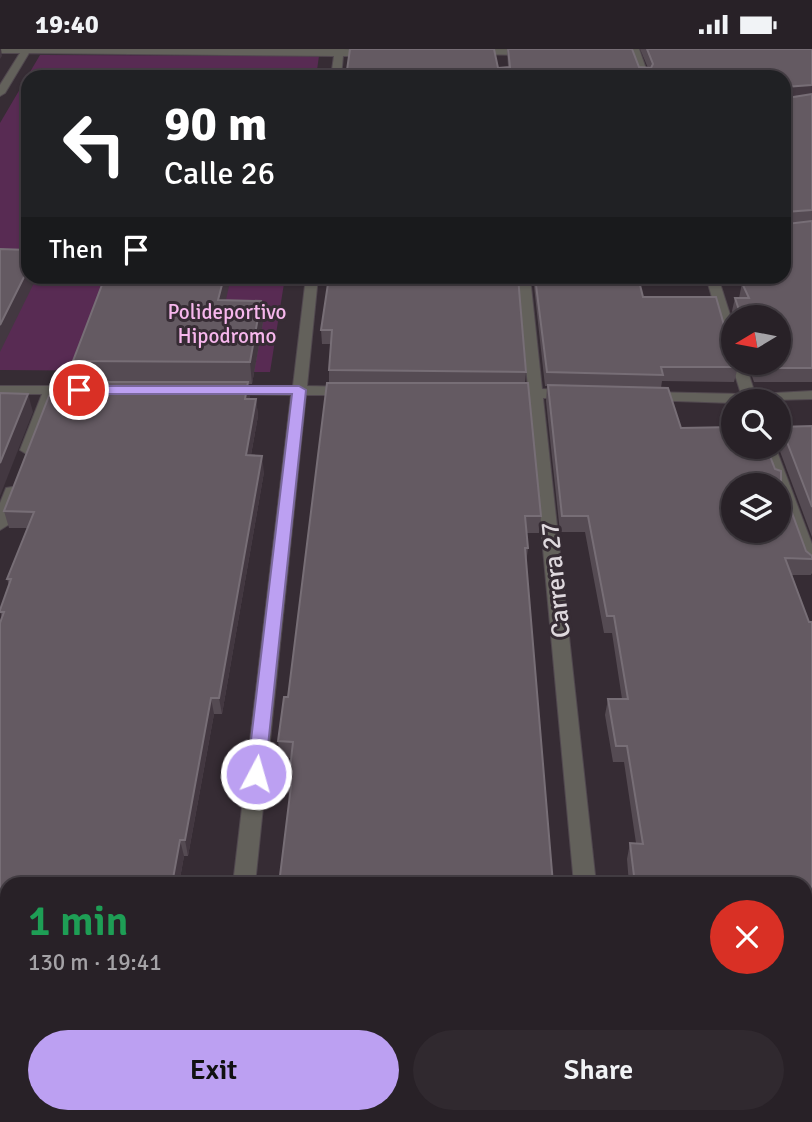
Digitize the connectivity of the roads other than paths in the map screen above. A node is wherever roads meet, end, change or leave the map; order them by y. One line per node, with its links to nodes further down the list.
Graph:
1 (27, 49): 2 (street); 3 (street); 14 (street)
2 (0, 50)
3 (183, 50): 5 (street)
4 (635, 50): 9 (street); 13 (street)
5 (339, 51): 10 (street); 12 (street)
6 (499, 51): 7 (street); 8 (street); 11 (street)
7 (459, 52)
8 (540, 52)
9 (621, 52)
10 (379, 53)
11 (501, 65)
12 (337, 70)
13 (642, 70)
14 (0, 93)
15 (311, 284): 23 (street)
16 (525, 284): 26 (street, Carrera 27)
17 (714, 284): 18 (street)
18 (721, 306)
19 (0, 390): 20 (street)
20 (51, 390): 21 (street); 33 (street)
21 (106, 390)
22 (216, 390): 23 (street)
23 (299, 390): 24 (street); 35 (street)
24 (369, 391)
25 (494, 392): 26 (street)
26 (536, 393): 27 (street); 36 (street, Carrera 27)
27 (590, 394)
28 (630, 395): 31 (street)
29 (812, 395): 30 (street)
30 (791, 397)
31 (721, 399)
32 (772, 459): 34 (street)
33 (0, 525)
34 (812, 567)
35 (245, 877)
36 (584, 877)

